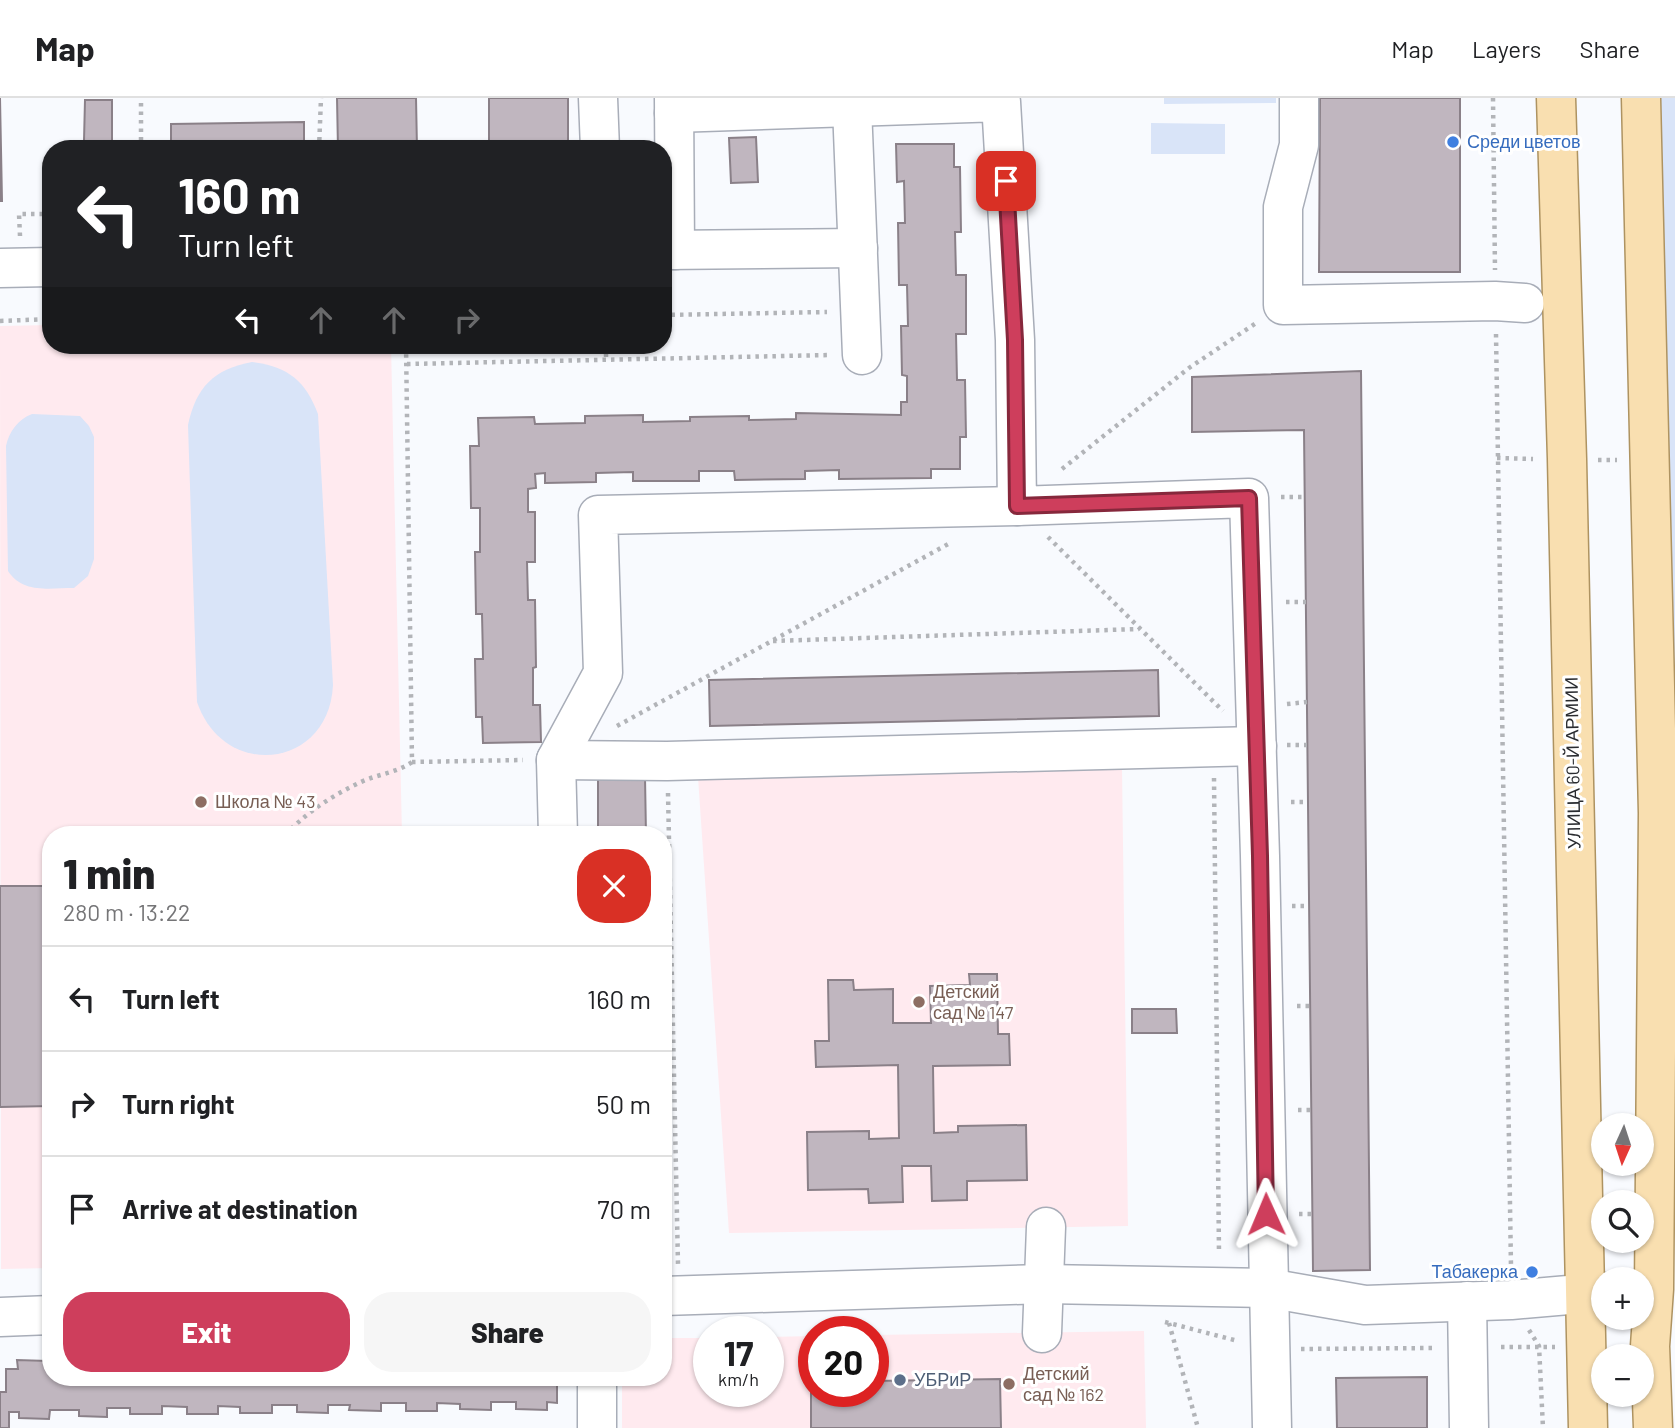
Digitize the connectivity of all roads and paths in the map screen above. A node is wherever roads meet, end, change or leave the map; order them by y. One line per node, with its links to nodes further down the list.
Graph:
1 (141, 98): 11 (path)
2 (321, 98): 12 (path)
3 (598, 98): 13 (lane)
4 (1299, 98): 22 (lane)
5 (1493, 98): 21 (path)
6 (1556, 98): 48 (main road, УЛИЦА 60-Й АРМИИ)
7 (1641, 98): 51 (main road)
8 (1001, 100): 10 (lane); 33 (lane)
9 (674, 105): 10 (lane); 14 (lane)
10 (852, 107): 17 (lane)
11 (141, 140)
12 (319, 140)
13 (600, 140)
14 (672, 163)
15 (19, 214): 16 (path)
16 (42, 214)
17 (858, 248): 18 (lane); 23 (lane)
18 (672, 250)
19 (42, 267): 20 (lane)
20 (0, 268)
21 (1510, 302): 22 (lane); 54 (path)
22 (1283, 305): 32 (path)
23 (860, 311): 24 (path); 29 (lane)
24 (672, 315)
25 (42, 320): 26 (path)
26 (0, 321)
27 (406, 354): 31 (path)
28 (606, 354): 30 (path)
29 (862, 355): 30 (path)
30 (606, 360): 31 (path)
31 (407, 364): 42 (path)
32 (1060, 472)
33 (1017, 506): 35 (path); 38 (lane); 40 (lane)
34 (958, 538): 36 (path)
35 (1140, 629): 36 (path); 38 (path)
36 (771, 641): 37 (path)
37 (615, 727)
38 (1257, 746): 39 (lane); 50 (lane)
39 (1214, 747): 41 (lane); 47 (path)
40 (555, 760): 41 (lane); 42 (path); 44 (lane)
41 (667, 761): 45 (path)
42 (412, 762): 43 (path)
43 (294, 826)
44 (558, 826)
45 (667, 826)
46 (1046, 1227): 49 (lane)
47 (1219, 1253)
48 (1593, 1267)
49 (1044, 1284): 50 (lane); 53 (lane); 61 (lane)
50 (1268, 1288): 55 (lane); 64 (lane)
51 (1657, 1289): 72 (main road)
52 (1591, 1292): 54 (lane)
53 (672, 1296)
54 (1511, 1300): 55 (lane); 62 (path)
55 (1467, 1301): 63 (lane)
56 (42, 1315): 57 (lane)
57 (0, 1317)
58 (1157, 1322): 59 (path)
59 (1169, 1323): 64 (path); 67 (path)
60 (1592, 1330): 71 (main road, УЛИЦА 60-Й АРМИИ)
61 (1042, 1332)
62 (1539, 1346): 63 (path); 70 (path)
63 (1468, 1348): 64 (path); 69 (lane)
64 (1270, 1350): 68 (lane)
65 (597, 1386): 66 (lane)
66 (597, 1428)
67 (1198, 1428)
68 (1272, 1428)
69 (1469, 1428)
70 (1544, 1428)
71 (1588, 1428)
72 (1653, 1428)

